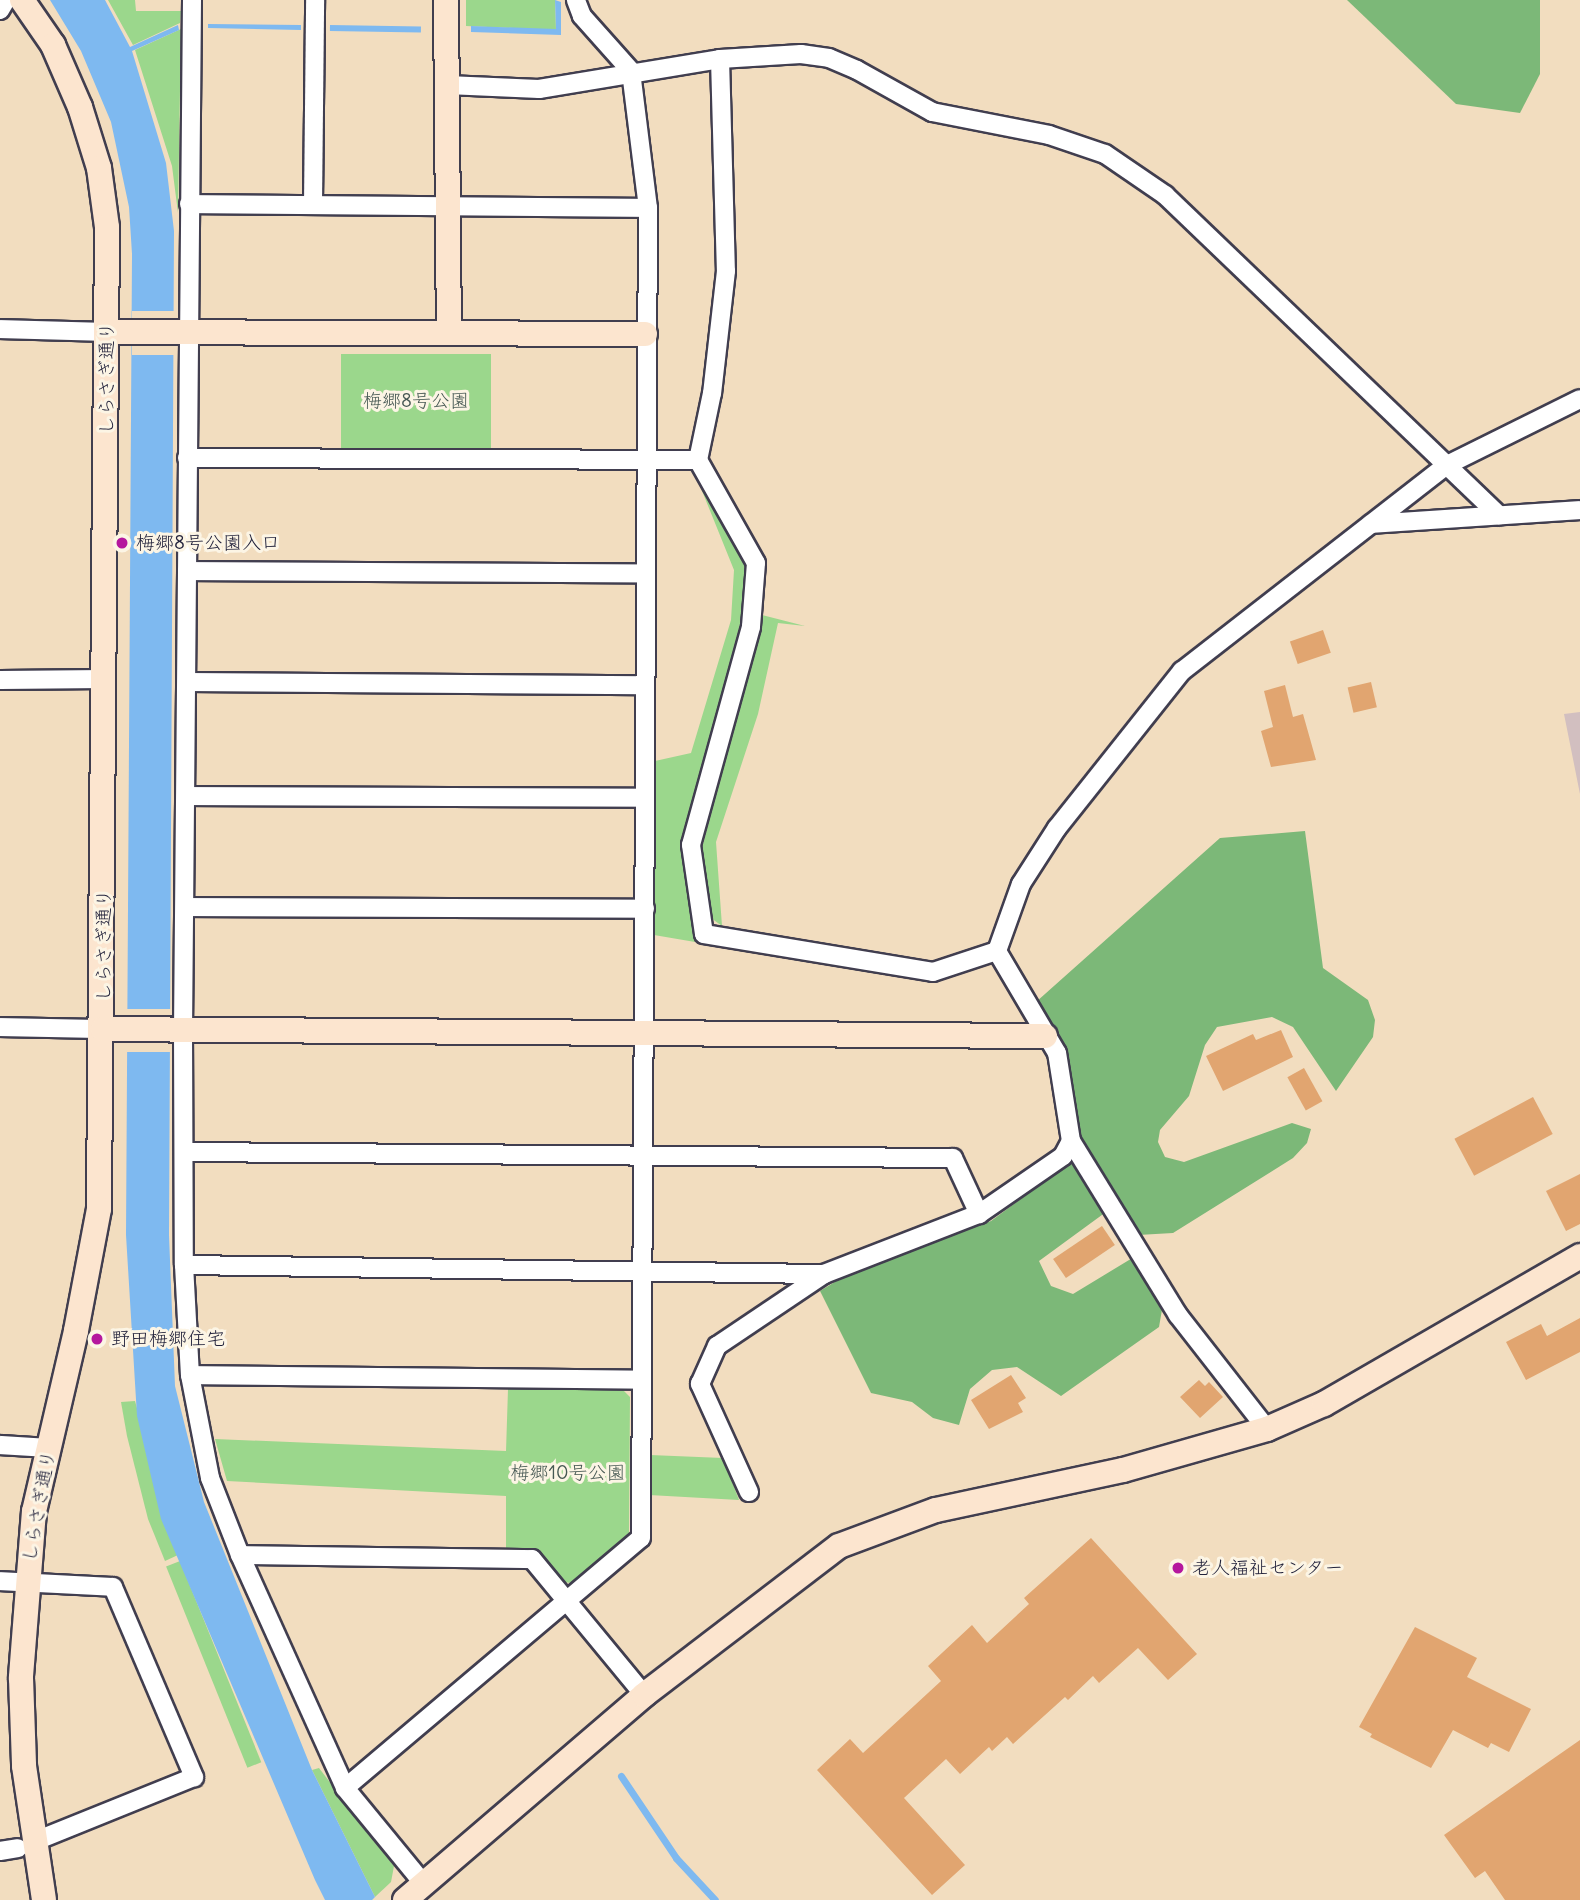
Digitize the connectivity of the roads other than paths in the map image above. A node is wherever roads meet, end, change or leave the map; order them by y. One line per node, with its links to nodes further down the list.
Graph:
1 (6, 0): 7 (street)
2 (22, 0): 16 (street, しらさぎ通り)
3 (192, 0): 11 (street)
4 (315, 0): 12 (street)
5 (446, 0): 10 (street)
6 (576, 0): 9 (street)
7 (0, 10)
8 (720, 59): 9 (street); 23 (street); 24 (street)
9 (631, 71): 10 (street); 14 (street)
10 (447, 85): 13 (street)
11 (189, 204): 12 (street); 17 (street)
12 (313, 204): 13 (street)
13 (447, 206): 14 (street); 18 (street)
14 (648, 208): 19 (street)
15 (0, 329): 16 (street)
16 (117, 332): 17 (street); 30 (street, しらさぎ通り)
17 (181, 332): 18 (street); 21 (street)
18 (449, 332): 19 (street)
19 (645, 334): 22 (street)
20 (1580, 400): 24 (street)
21 (187, 457): 22 (street); 28 (street)
22 (647, 459): 23 (street); 29 (street)
23 (698, 460): 38 (street)
24 (1447, 465): 26 (street); 27 (street)
25 (1580, 510): 26 (street)
26 (1499, 515): 27 (street)
27 (1371, 524): 38 (street)
28 (187, 571): 29 (street); 32 (street)
29 (645, 573): 33 (street)
30 (105, 678): 31 (street); 40 (street, しらさぎ通り)
31 (0, 680)
32 (187, 682): 33 (street); 34 (street)
33 (645, 685): 35 (street)
34 (187, 796): 35 (street); 36 (street)
35 (645, 798): 37 (street)
36 (186, 907): 37 (street); 41 (street)
37 (645, 909): 42 (street)
38 (997, 951): 43 (street)
39 (0, 1027): 40 (street)
40 (115, 1030): 41 (street); 56 (street, しらさぎ通り)
41 (177, 1030): 42 (street); 45 (street)
42 (644, 1034): 43 (street); 46 (street)
43 (1045, 1035): 44 (street)
44 (1071, 1141): 47 (street); 54 (street)
45 (184, 1153): 46 (street); 49 (street)
46 (642, 1156): 47 (street); 50 (street)
47 (979, 1214): 51 (street)
48 (1580, 1256): 54 (street)
49 (184, 1265): 50 (street); 52 (street)
50 (644, 1269): 51 (street); 53 (street)
51 (824, 1274): 57 (street)
52 (190, 1375): 53 (street); 58 (street)
53 (640, 1380): 61 (street)
54 (1267, 1429): 62 (street)
55 (0, 1445): 56 (street)
56 (48, 1448): 60 (street, しらさぎ通り)
57 (749, 1492)
58 (240, 1555): 61 (street); 63 (street)
59 (0, 1581): 60 (street)
60 (26, 1581): 64 (street, しらさぎ通り); 64 (street)
61 (566, 1600): 62 (street); 63 (street)
62 (644, 1695): 65 (street)
63 (345, 1788): 65 (street)
64 (17, 1847): 66 (street, しらさぎ通り)
65 (423, 1883): 67 (street)
66 (44, 1900)
67 (405, 1900)

